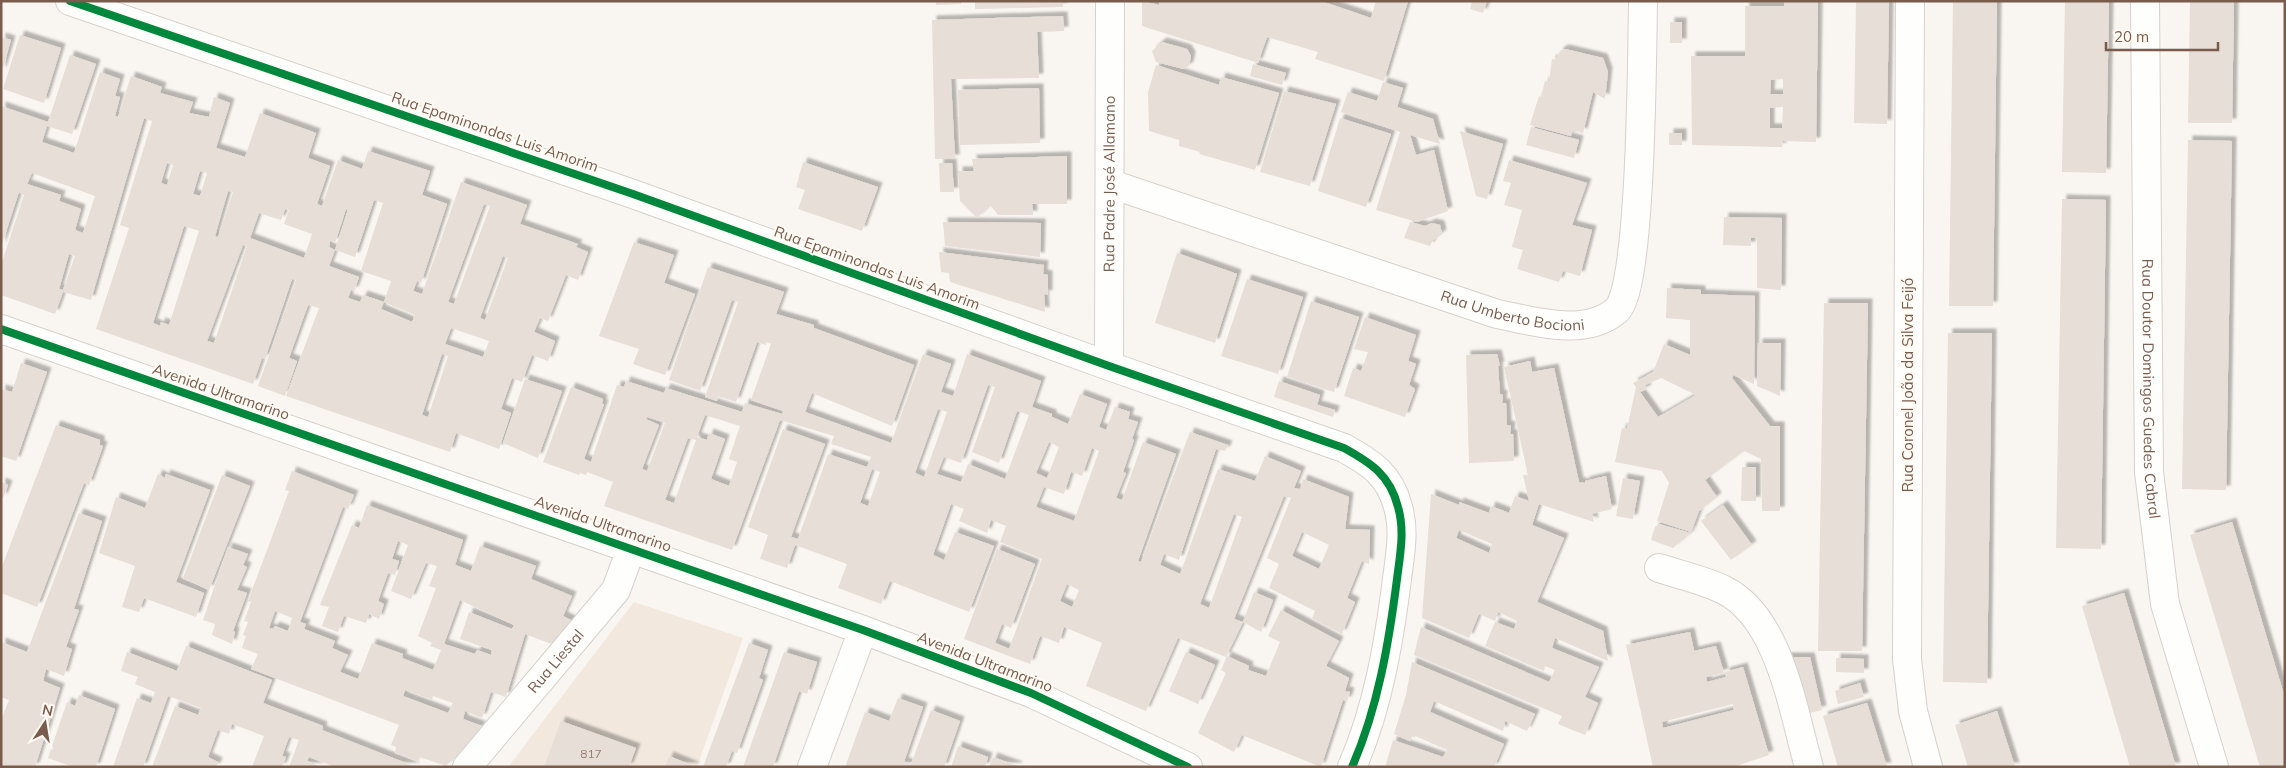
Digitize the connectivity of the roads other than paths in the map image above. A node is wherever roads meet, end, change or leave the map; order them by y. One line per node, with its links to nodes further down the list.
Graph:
1 (70, 1): 8 (street, Rua Epaminondas Luis Amorim)
2 (1110, 1): 6 (street, Rua Padre José Allamano)
3 (1643, 1): 6 (street, Rua Umberto Bocioni)
4 (1910, 1): 17 (street, Rua Coronel João da Silva Feijó)
5 (2145, 1): 18 (street, Rua Doutor Domingos Guedes Cabral)
6 (1111, 184): 8 (street, Rua Padre José Allamano)
7 (1, 329): 9 (street, Avenida Ultramarino)
8 (1109, 366): 15 (street, Rua Epaminondas Luis Amorim)
9 (632, 549): 11 (street, Avenida Ultramarino); 12 (street, Rua Liestal)
10 (1659, 568): 16 (street)
11 (863, 630): 13 (street); 14 (street, Avenida Ultramarino)
12 (467, 767)
13 (812, 767)
14 (1188, 767)
15 (1352, 767)
16 (1809, 767)
17 (1928, 767)
18 (2214, 767)

